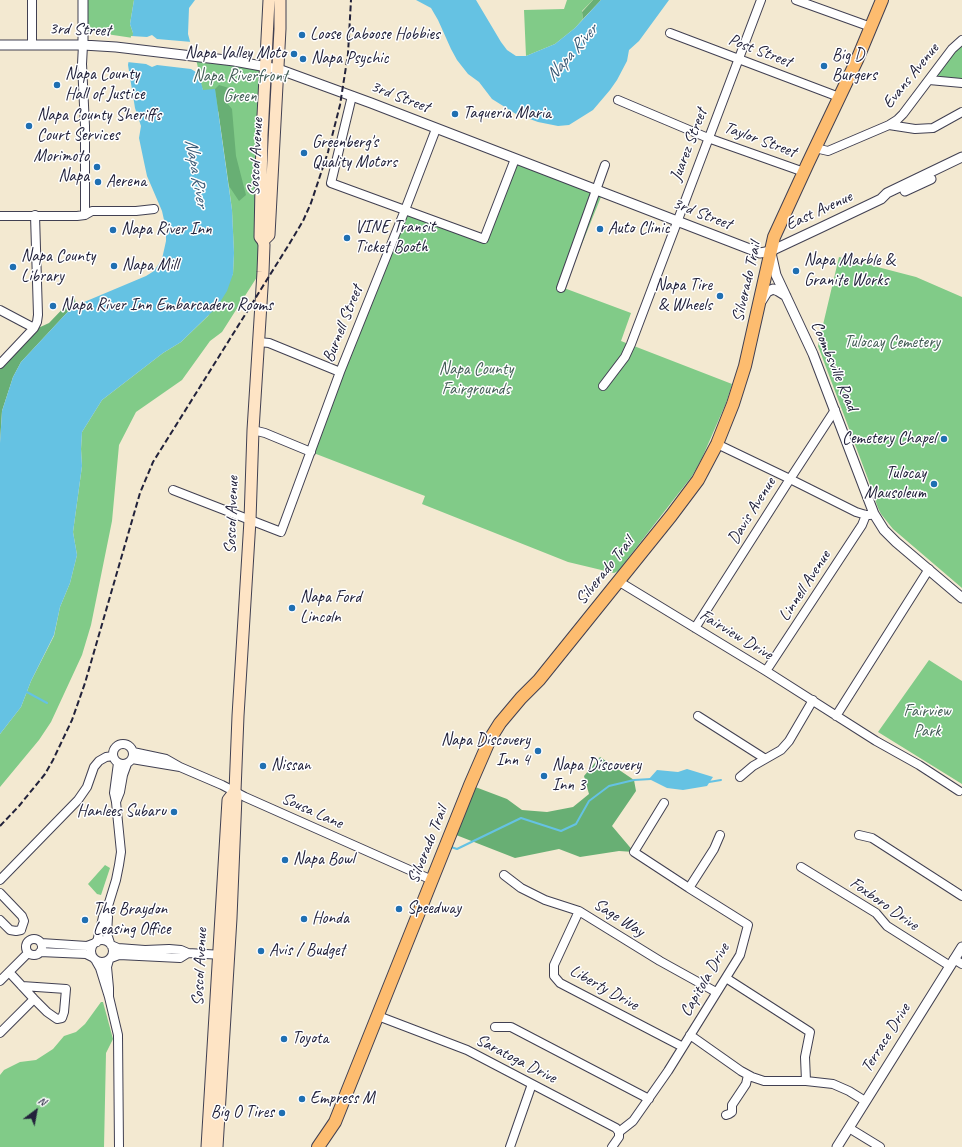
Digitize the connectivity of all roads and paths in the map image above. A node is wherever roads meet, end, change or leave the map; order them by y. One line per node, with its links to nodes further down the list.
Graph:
1 (32, 0): 12 (street)
2 (83, 0): 13 (street)
3 (269, 0): 15 (main road, Soscol Avenue)
4 (280, 0): 16 (main road, Soscol Avenue)
5 (761, 0): 14 (street, Juarez Street)
6 (796, 0): 8 (street)
7 (882, 0): 8 (main road, Silverado Trail)
8 (871, 27): 20 (main road, Silverado Trail)
9 (670, 33): 14 (street, Post Street)
10 (962, 40): 17 (street, Evans Avenue)
11 (0, 45): 12 (street, 3rd Street)
12 (32, 45): 13 (street, 3rd Street)
13 (83, 46): 15 (street, 3rd Street); 37 (street)
14 (739, 59): 20 (street, Post Street); 25 (street, Juarez Street)
15 (266, 67): 16 (street, 3rd Street); 40 (main road, Soscol Avenue)
16 (278, 69): 19 (street, 3rd Street); 40 (main road, Soscol Avenue)
17 (929, 80): 18 (street); 23 (street, Evans Avenue)
18 (962, 83)
19 (352, 96): 24 (street, 3rd Street); 35 (street)
20 (839, 97): 26 (main road, Silverado Trail)
21 (618, 100): 25 (street, Taylor Street)
22 (962, 112): 23 (street)
23 (889, 125): 26 (street, Evans Avenue)
24 (436, 128): 28 (street, 3rd Street); 35 (street, Burnell Street)
25 (708, 138): 31 (street, Taylor Street); 39 (street, Juarez Street)
26 (815, 148): 31 (main road, Silverado Trail)
27 (962, 158): 33 (street, East Avenue)
28 (515, 159): 32 (street, 3rd Street); 35 (street)
29 (962, 163): 33 (street, East Avenue)
30 (605, 165): 32 (street)
31 (804, 172): 41 (main road, Silverado Trail)
32 (596, 190): 39 (street, 3rd Street); 42 (street)
33 (881, 199): 41 (street, East Avenue)
34 (154, 209): 37 (street)
35 (405, 210): 49 (street, Burnell Street)
36 (35, 215): 37 (street); 38 (street); 46 (street)
37 (85, 215)
38 (0, 216)
39 (677, 222): 41 (street, 3rd Street); 50 (street, Juarez Street)
40 (263, 241): 47 (main road, Soscol Avenue)
41 (771, 252): 43 (street, Coombsville Road); 44 (main road, Silverado Trail)
42 (561, 288)
43 (786, 296): 44 (street); 51 (street, Coombsville Road)
44 (759, 304): 53 (main road, Silverado Trail)
45 (0, 310): 46 (street)
46 (34, 328): 48 (street)
47 (259, 342): 49 (street); 52 (main road, Soscol Avenue)
48 (0, 364)
49 (340, 372): 54 (street, Burnell Street)
50 (603, 386)
51 (835, 410): 55 (street, Davis Avenue); 57 (street, Coombsville Road)
52 (253, 430): 54 (street); 58 (main road, Soscol Avenue)
53 (717, 444): 55 (street); 60 (main road, Silverado Trail)
54 (311, 452): 58 (street, Burnell Street)
55 (790, 479): 57 (street); 62 (street, Davis Avenue)
56 (173, 490): 58 (street)
57 (870, 515): 59 (street, Coombsville Road); 63 (street, Linnell Avenue)
58 (250, 520): 72 (main road, Soscol Avenue)
59 (929, 570): 61 (street, Coombsville Road); 66 (street)
60 (618, 581): 62 (street, Fairview Drive); 81 (main road, Silverado Trail)
61 (962, 598)
62 (695, 628): 63 (street, Fairview Drive)
63 (766, 671): 64 (street, Fairview Drive)
64 (813, 700): 66 (street, Fairview Drive); 68 (street)
65 (698, 716): 68 (street)
66 (836, 716): 73 (street, Fairview Drive)
67 (113, 756): 69 (street); 70 (street); 80 (street)
68 (764, 758): 71 (street)
69 (131, 759): 70 (street); 72 (street, Sousa Lane); 74 (street)
70 (118, 764): 74 (street)
71 (740, 777)
72 (234, 791): 81 (street, Sousa Lane); 97 (main road, Soscol Avenue)
73 (959, 791)
74 (116, 802): 85 (street)
75 (664, 803): 82 (street)
76 (859, 834): 84 (street)
77 (720, 835): 82 (street)
78 (801, 867): 100 (street, Foxboro Drive)
79 (504, 875): 86 (street, Sage Way)
80 (0, 880)
81 (432, 880): 108 (main road, Silverado Trail)
82 (689, 888): 102 (street, Capitola Drive)
83 (0, 893): 88 (street)
84 (962, 896)
85 (108, 906): 90 (street); 92 (street)
86 (580, 911): 105 (street, Sage Way); 112 (street, Liberty Drive)
87 (0, 920): 88 (street)
88 (21, 930): 89 (street)
89 (29, 940): 91 (street); 95 (street)
90 (96, 942): 91 (street); 92 (street); 98 (street)
91 (41, 943): 94 (street)
92 (111, 944): 96 (street); 99 (street)
93 (962, 947): 100 (street, Terrace Drive)
94 (40, 952): 95 (street); 98 (street)
95 (28, 953): 101 (street)
96 (188, 953): 97 (street); 99 (street)
97 (223, 955): 122 (main road, Soscol Avenue); 123 (main road, Soscol Avenue)
98 (94, 959): 99 (street); 106 (street)
99 (110, 959): 106 (street)
100 (956, 963): 117 (street, Terrace Drive)
101 (8, 972): 103 (street); 104 (street)
102 (726, 978): 105 (street, Capitola Drive); 114 (street)
103 (0, 981)
104 (22, 986): 107 (street); 107 (street)
105 (716, 992): 111 (street, Capitola Drive)
106 (109, 997): 121 (street)
107 (34, 999): 110 (street)
108 (378, 1016): 115 (street, Saratoga Drive); 124 (main road, Silverado Trail)
109 (495, 1026): 116 (street)
110 (0, 1033)
111 (690, 1036): 112 (street, Capitola Drive); 113 (street)
112 (683, 1047): 116 (street, Capitola Drive)
113 (748, 1075): 114 (street); 118 (street)
114 (806, 1081): 117 (street)
115 (532, 1084): 120 (street, Saratoga Drive); 125 (street)
116 (649, 1099): 120 (street, Capitola Drive)
117 (866, 1101): 119 (street, Terrace Drive)
118 (726, 1115)
119 (849, 1128): 127 (street, Terrace Drive); 128 (street)
120 (619, 1132): 126 (street)
121 (118, 1147)
122 (207, 1147)
123 (217, 1147)
124 (318, 1147)
125 (510, 1147)
126 (612, 1147)
127 (837, 1147)
128 (880, 1147)

